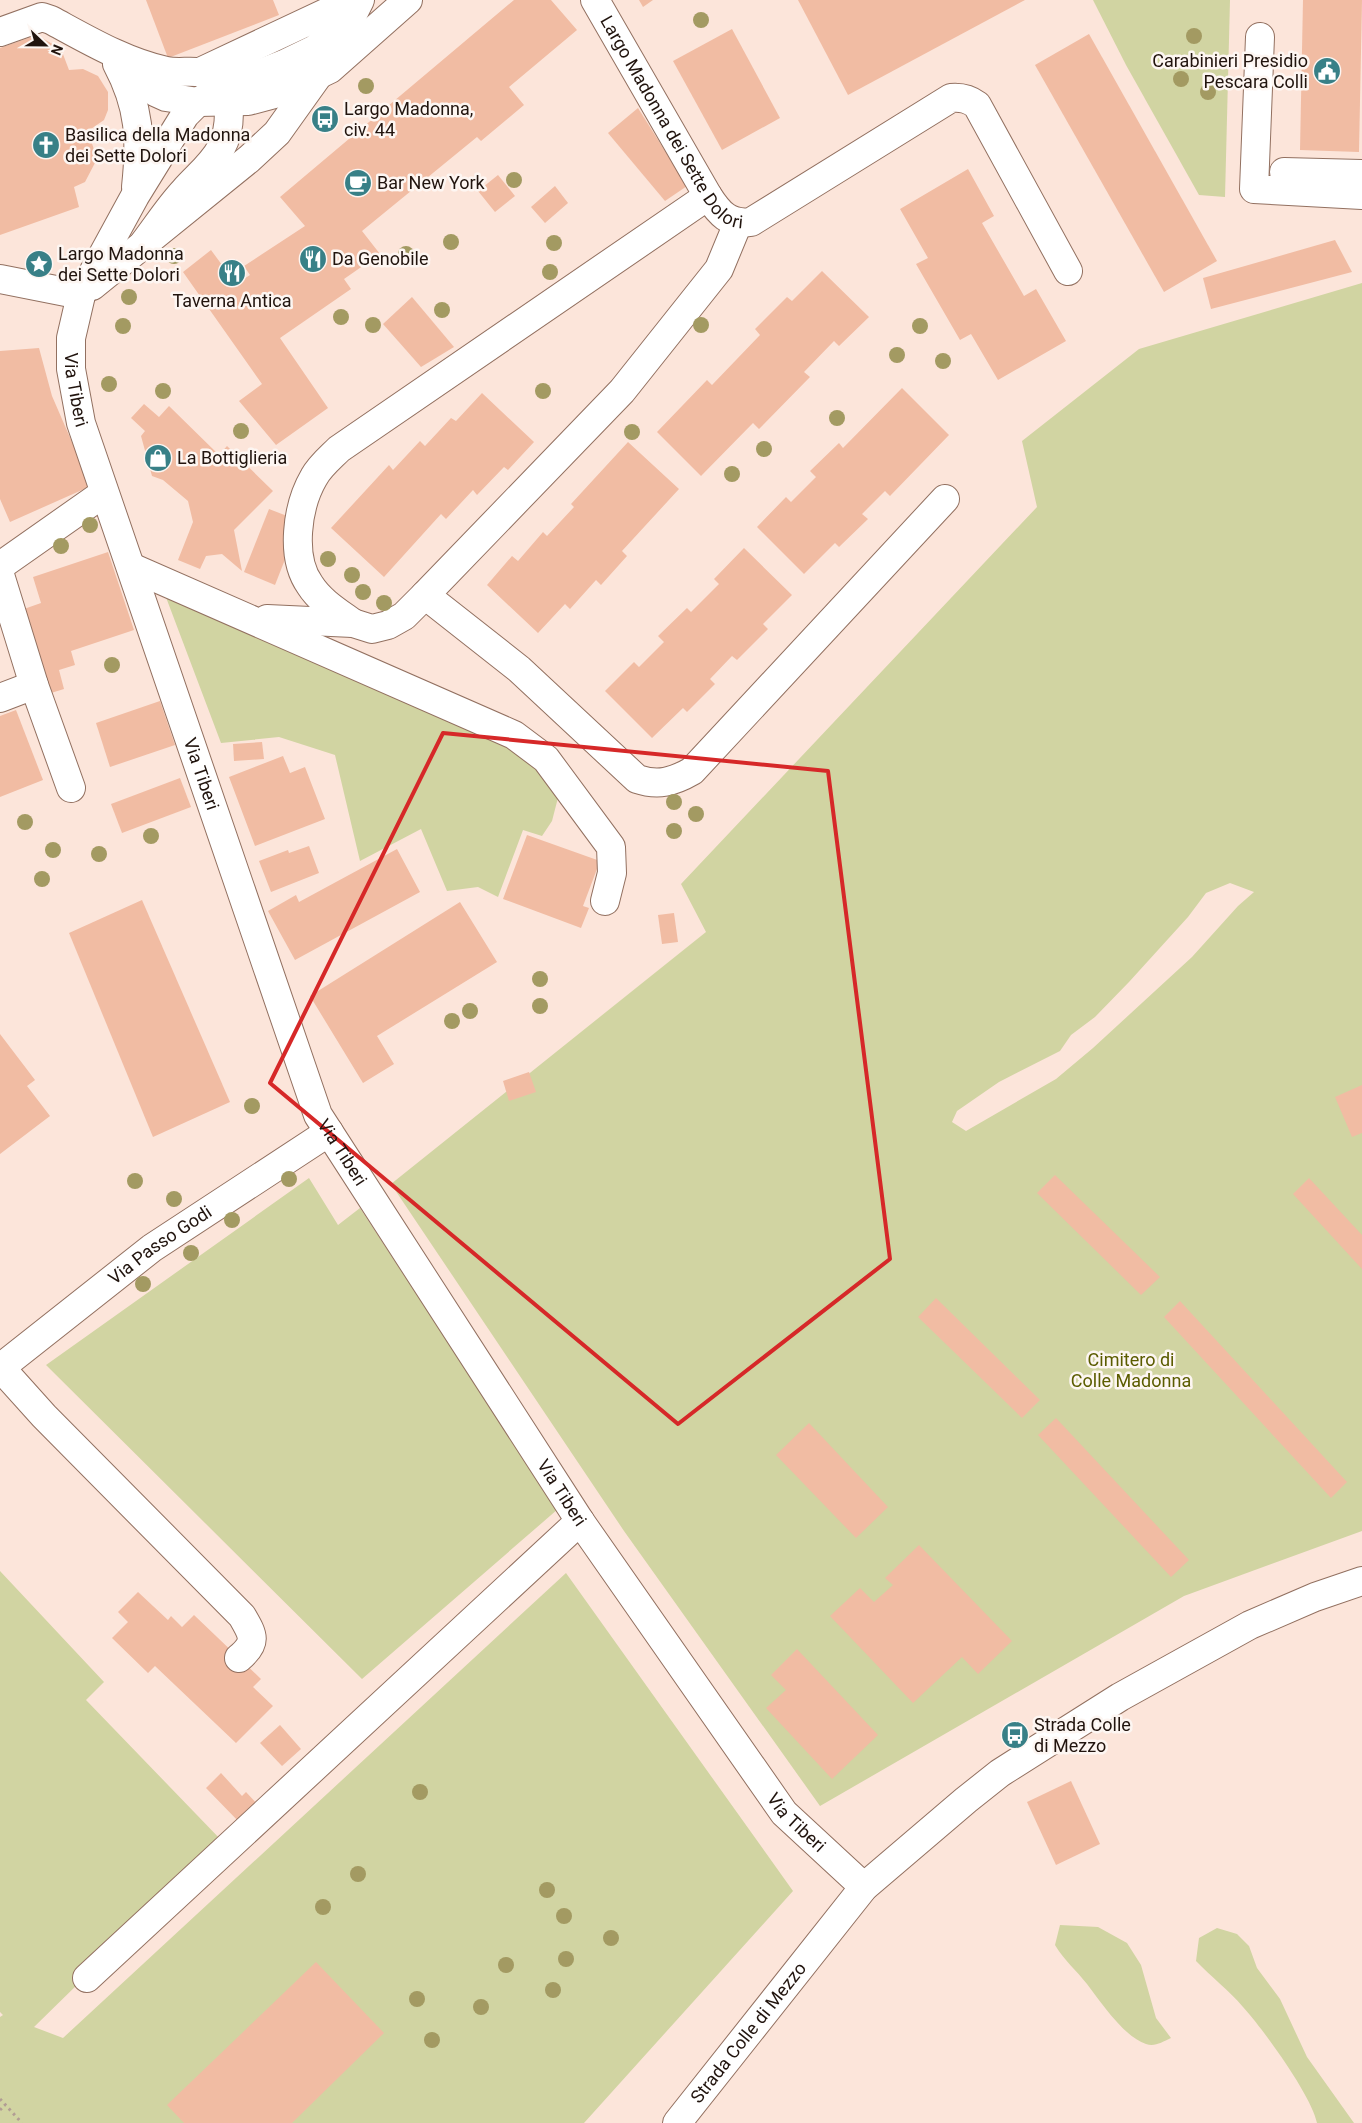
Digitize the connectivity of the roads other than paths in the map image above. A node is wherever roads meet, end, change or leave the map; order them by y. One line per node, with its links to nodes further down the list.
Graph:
1 (354, 0): 8 (street)
2 (360, 0): 10 (street)
3 (408, 0): 9 (street)
4 (595, 0): 16 (street, Largo Madonna dei Sette Dolori)
5 (0, 32): 7 (street)
6 (1260, 37): 14 (street)
7 (110, 52): 8 (street); 11 (street); 15 (street)
8 (200, 72): 10 (street)
9 (317, 77): 10 (street); 18 (street)
10 (226, 95): 11 (street); 18 (street)
11 (198, 102): 15 (street)
12 (1273, 172): 13 (street)
13 (1362, 174)
14 (1362, 195)
15 (134, 196): 21 (street)
16 (708, 196): 17 (street, Largo Madonna dei Sette Dolori); 29 (street)
17 (738, 223): 19 (street, Largo Madonna dei Sette Dolori); 27 (street)
18 (144, 243): 21 (street)
19 (1068, 271)
20 (0, 279): 21 (street)
21 (81, 295): 22 (street, Via Tiberi)
22 (104, 493): 24 (street); 25 (street, Via Tiberi)
23 (945, 499): 27 (street)
24 (0, 566)
25 (131, 567): 28 (street); 34 (street, Via Tiberi)
26 (0, 575): 30 (street)
27 (425, 595): 29 (street)
28 (249, 618): 29 (street); 33 (street)
29 (353, 623)
30 (34, 685): 31 (street); 32 (street)
31 (0, 698)
32 (71, 788)
33 (605, 901)
34 (329, 1132): 35 (street, Via Passo Godi); 36 (street, Via Tiberi)
35 (0, 1368): 38 (street)
36 (580, 1521): 39 (street, Via Tiberi); 40 (street)
37 (1362, 1581): 39 (street, Strada Colle di Mezzo)
38 (239, 1658)
39 (864, 1887): 41 (street, Strada Colle di Mezzo)
40 (87, 1978)
41 (677, 2123)

